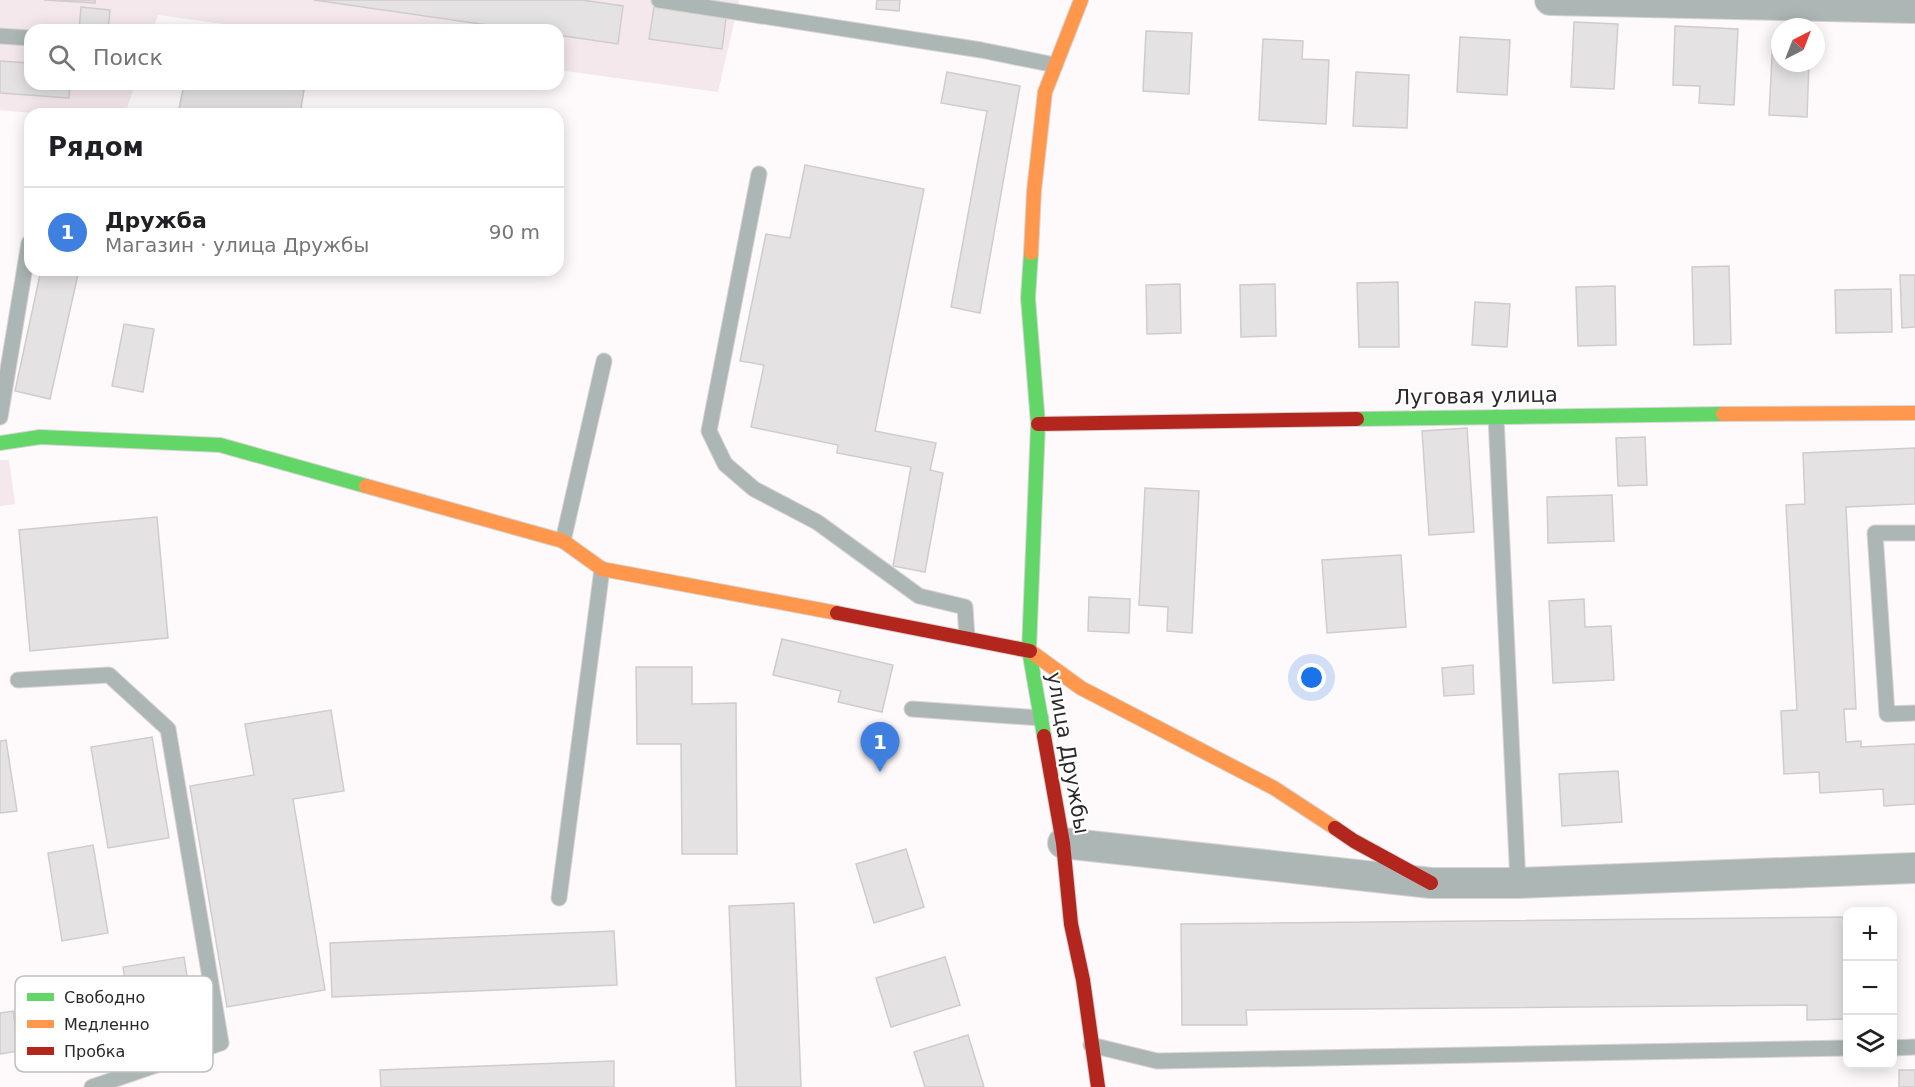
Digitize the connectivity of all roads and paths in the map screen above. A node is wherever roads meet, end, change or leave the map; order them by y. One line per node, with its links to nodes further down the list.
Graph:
1 (659, 0): 7 (lane)
2 (1081, 0): 7 (street, улица Дружбы)
3 (1551, 0): 4 (street)
4 (1915, 8)
5 (0, 36): 6 (lane)
6 (24, 38)
7 (1055, 65): 14 (street, улица Дружбы)
8 (759, 174): 19 (lane)
9 (24, 273): 12 (lane)
10 (604, 361): 17 (lane)
11 (1915, 413): 13 (street, Луговая улица)
12 (0, 417)
13 (1496, 417): 14 (street, Луговая улица); 28 (lane)
14 (1038, 424): 20 (street, улица Дружбы)
15 (0, 443): 17 (street)
16 (1915, 533): 23 (lane)
17 (563, 541): 18 (street)
18 (602, 569): 19 (street); 29 (lane)
19 (967, 636): 20 (street)
20 (1029, 650): 24 (street, улица Дружбы); 27 (street)
21 (18, 680): 30 (lane)
22 (912, 709): 24 (lane)
23 (1915, 712)
24 (1041, 718): 25 (street, улица Дружбы)
25 (1063, 843): 27 (street); 32 (street, улица Дружбы)
26 (1915, 868): 28 (street)
27 (1431, 883): 28 (street)
28 (1518, 883)
29 (559, 898)
30 (210, 976)
31 (213, 996): 33 (lane)
32 (1091, 1045): 35 (lane); 39 (street, улица Дружбы)
33 (213, 1046)
34 (1915, 1047): 36 (lane)
35 (1843, 1048)
36 (1897, 1048)
37 (136, 1072): 38 (lane)
38 (92, 1087)
39 (1098, 1087)

